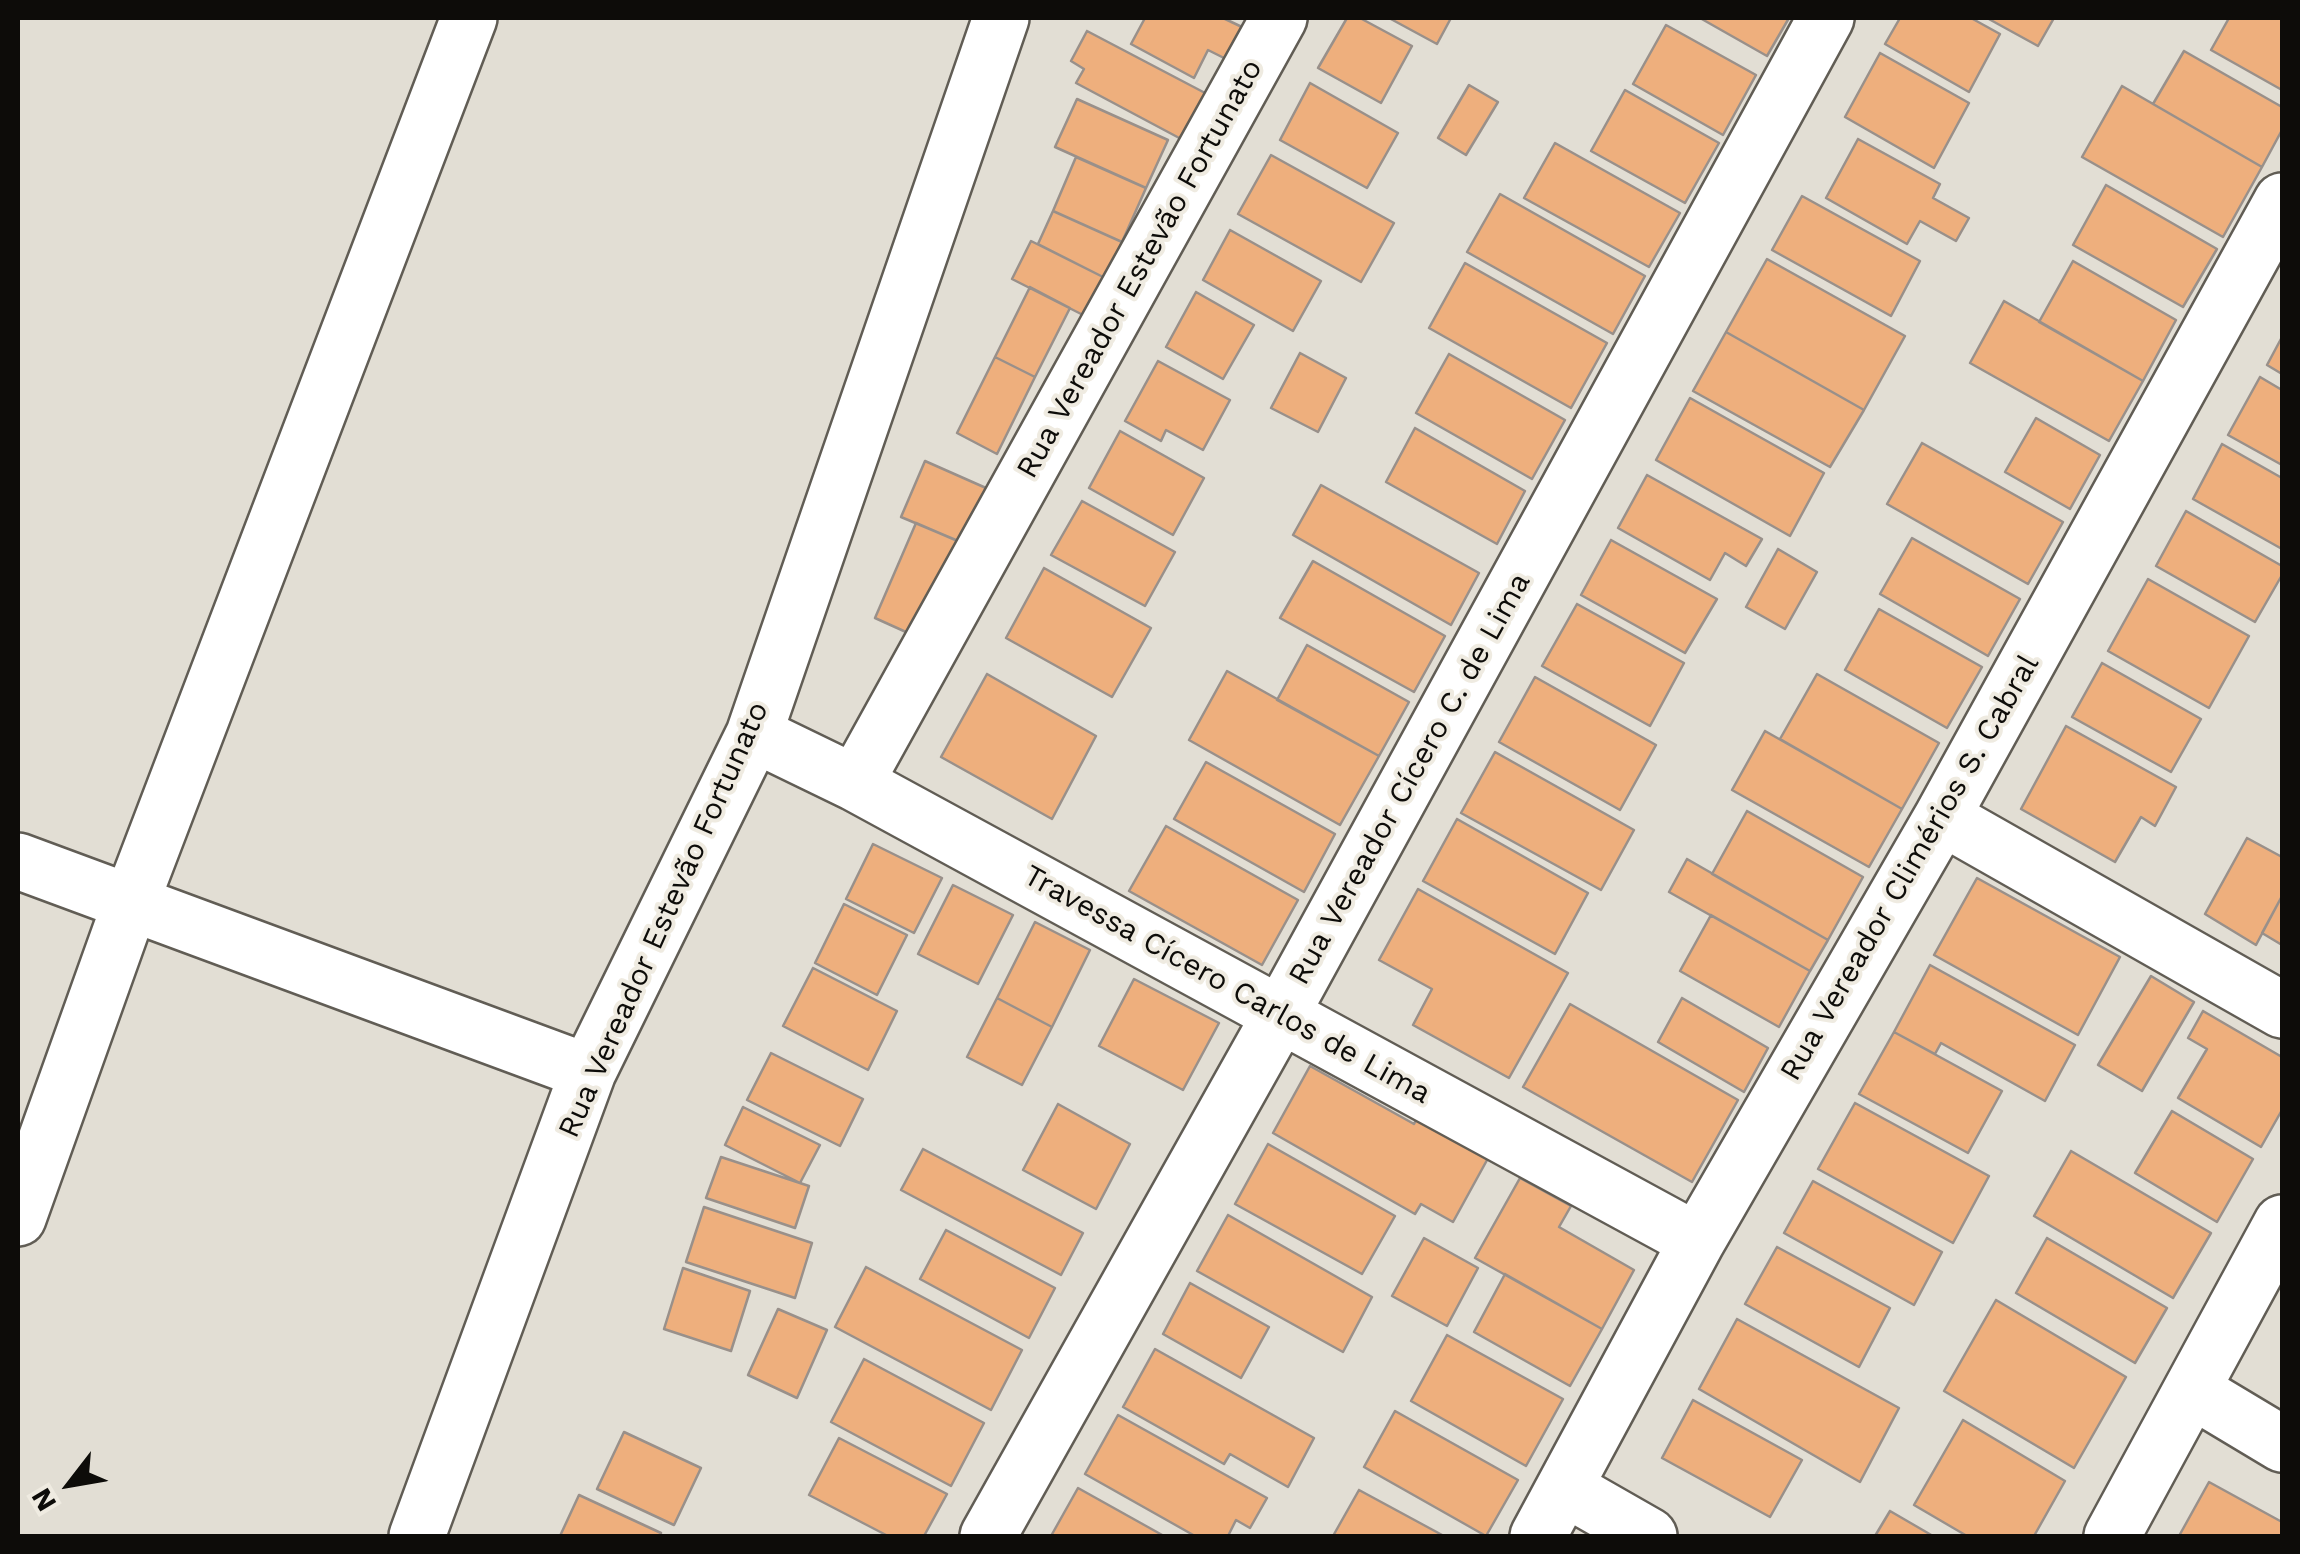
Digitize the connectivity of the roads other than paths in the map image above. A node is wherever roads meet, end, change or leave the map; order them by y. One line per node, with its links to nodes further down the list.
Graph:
1 (469, 18): 10 (street)
2 (1002, 18): 6 (street, Rua Vereador Estevão Fortunato)
3 (1279, 18): 7 (street, Rua Vereador Estevão Fortunato)
4 (1826, 18): 12 (street, Rua Vereador Cícero C. de Lima)
5 (2282, 200): 8 (street, Rua Vereador Climérios S. Cabral)
6 (754, 734): 7 (street, Travessa Cícero Carlos de Lima); 13 (street, Rua Vereador Estevão Fortunato)
7 (854, 783): 12 (street, Travessa Cícero Carlos de Lima)
8 (1942, 817): 11 (street); 16 (street, Rua Vereador Climérios S. Cabral)
9 (18, 861): 10 (street)
10 (130, 902): 13 (street); 14 (street)
11 (2282, 1010)
12 (1281, 1014): 16 (street, Travessa Cícero Carlos de Lima); 21 (street, Rua Vereador Cícero C. de Lima)
13 (588, 1072): 20 (street, Rua Vereador Estevão Fortunato)
14 (18, 1218)
15 (2282, 1223): 17 (street)
16 (1697, 1241): 19 (street, Rua Vereador Climérios S. Cabral)
17 (2192, 1390): 18 (street); 24 (street)
18 (2282, 1444)
19 (1565, 1488): 22 (street, Rua Vereador Climérios S. Cabral); 23 (street)
20 (417, 1536)
21 (988, 1536)
22 (1538, 1536)
23 (1650, 1536)
24 (2112, 1536)

